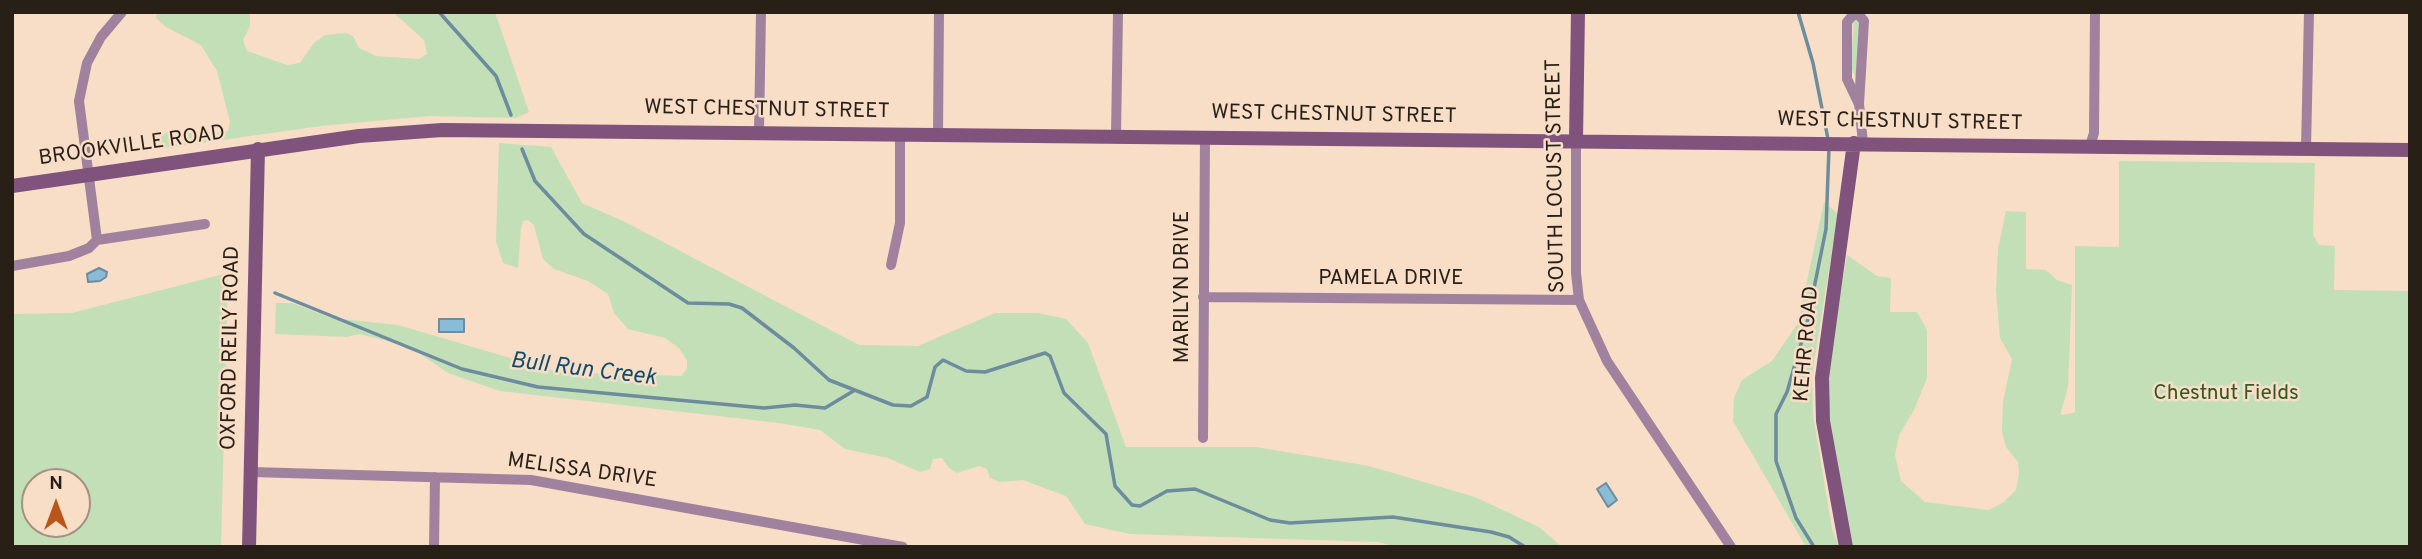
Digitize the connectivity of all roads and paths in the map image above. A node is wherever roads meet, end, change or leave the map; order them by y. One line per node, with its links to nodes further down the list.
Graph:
1 (122, 12): 20 (street)
2 (761, 12): 9 (street)
3 (939, 12): 11 (street)
4 (1118, 12): 12 (street)
5 (1578, 12): 14 (main road, SOUTH LOCUST STREET)
6 (2095, 12): 16 (street)
7 (2309, 12): 17 (street)
8 (1859, 104): 8 (street); 15 (street)
9 (759, 132): 10 (main road, WEST CHESTNUT STREET); 18 (main road, WEST CHESTNUT STREET)
10 (900, 133): 11 (main road, WEST CHESTNUT STREET); 24 (street)
11 (938, 134): 12 (main road, WEST CHESTNUT STREET)
12 (1116, 135): 13 (main road, WEST CHESTNUT STREET)
13 (1205, 136): 14 (main road, WEST CHESTNUT STREET); 26 (street, MARILYN DRIVE)
14 (1576, 140): 15 (main road, WEST CHESTNUT STREET); 27 (street, SOUTH LOCUST STREET)
15 (1858, 144): 16 (main road, WEST CHESTNUT STREET); 35 (main road, KEHR ROAD)
16 (2090, 146): 17 (main road, WEST CHESTNUT STREET)
17 (2306, 148): 19 (main road, WEST CHESTNUT STREET)
18 (258, 149): 20 (main road, BROOKVILLE ROAD); 29 (main road, OXFORD REILY ROAD)
19 (2410, 150)
20 (87, 174): 21 (main road, BROOKVILLE ROAD); 23 (street)
21 (12, 186)
22 (205, 224): 23 (street)
23 (97, 240): 25 (street)
24 (891, 265)
25 (12, 266)
26 (1203, 298): 27 (street, PAMELA DRIVE); 28 (street, MARILYN DRIVE)
27 (1579, 300): 34 (street, SOUTH LOCUST STREET)
28 (1203, 438)
29 (251, 472): 30 (street, MELISSA DRIVE); 31 (main road, OXFORD REILY ROAD)
30 (435, 477): 32 (street); 33 (street, MELISSA DRIVE)
31 (249, 547)
32 (434, 547)
33 (903, 547)
34 (1731, 547)
35 (1846, 547)

